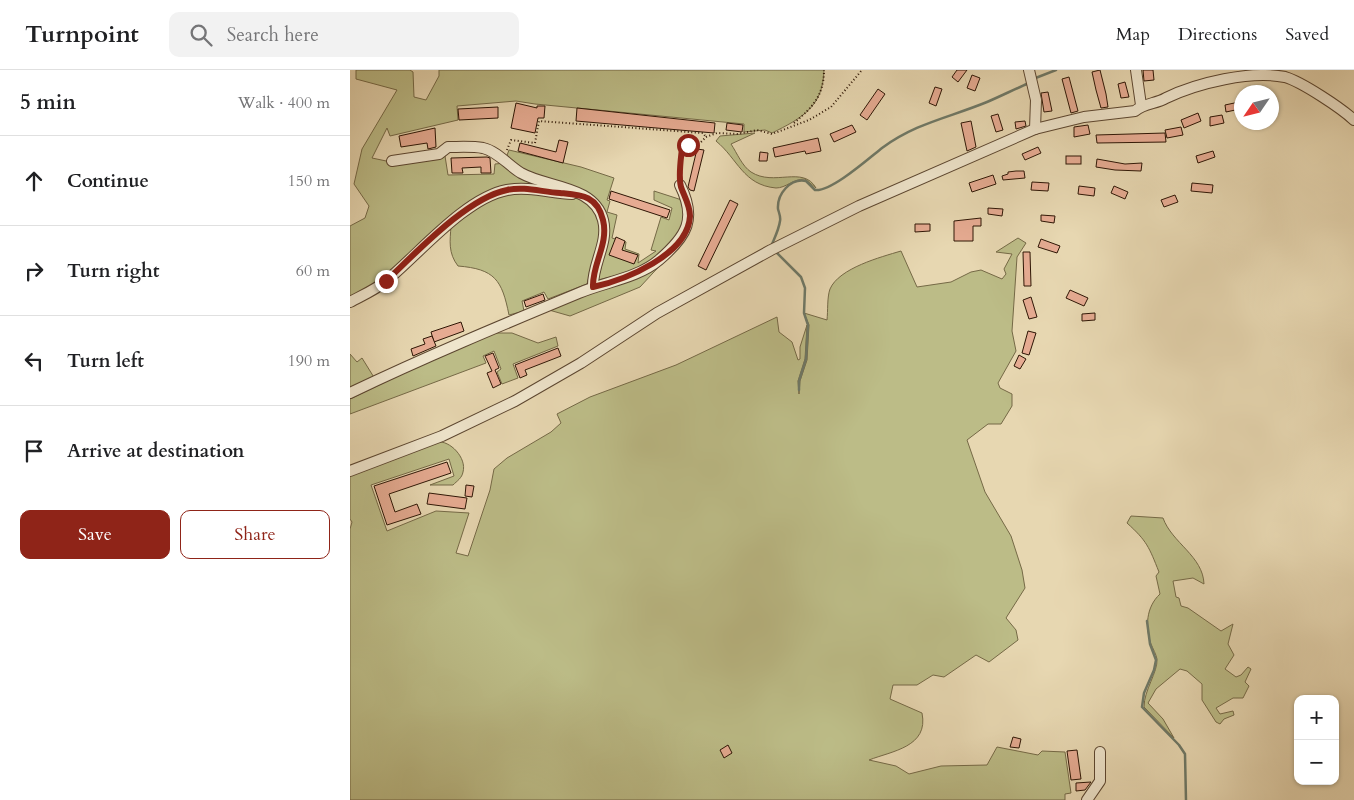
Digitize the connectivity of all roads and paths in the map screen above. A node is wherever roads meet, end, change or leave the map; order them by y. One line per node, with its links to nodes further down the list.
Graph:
1 (824, 70): 7 (path)
2 (862, 70): 7 (path)
3 (1029, 70): 8 (street)
4 (1136, 70): 5 (street)
5 (1141, 106): 6 (street); 8 (street)
6 (1354, 120)
7 (793, 124): 9 (path)
8 (1035, 129): 17 (street)
9 (706, 137): 10 (path); 12 (path)
10 (503, 159): 11 (street); 13 (street)
11 (392, 161)
12 (680, 185): 14 (street)
13 (580, 194): 14 (street); 15 (street)
14 (593, 287): 16 (street)
15 (350, 302)
16 (350, 393)
17 (350, 471)
18 (1100, 752): 19 (street)
19 (1087, 800)

